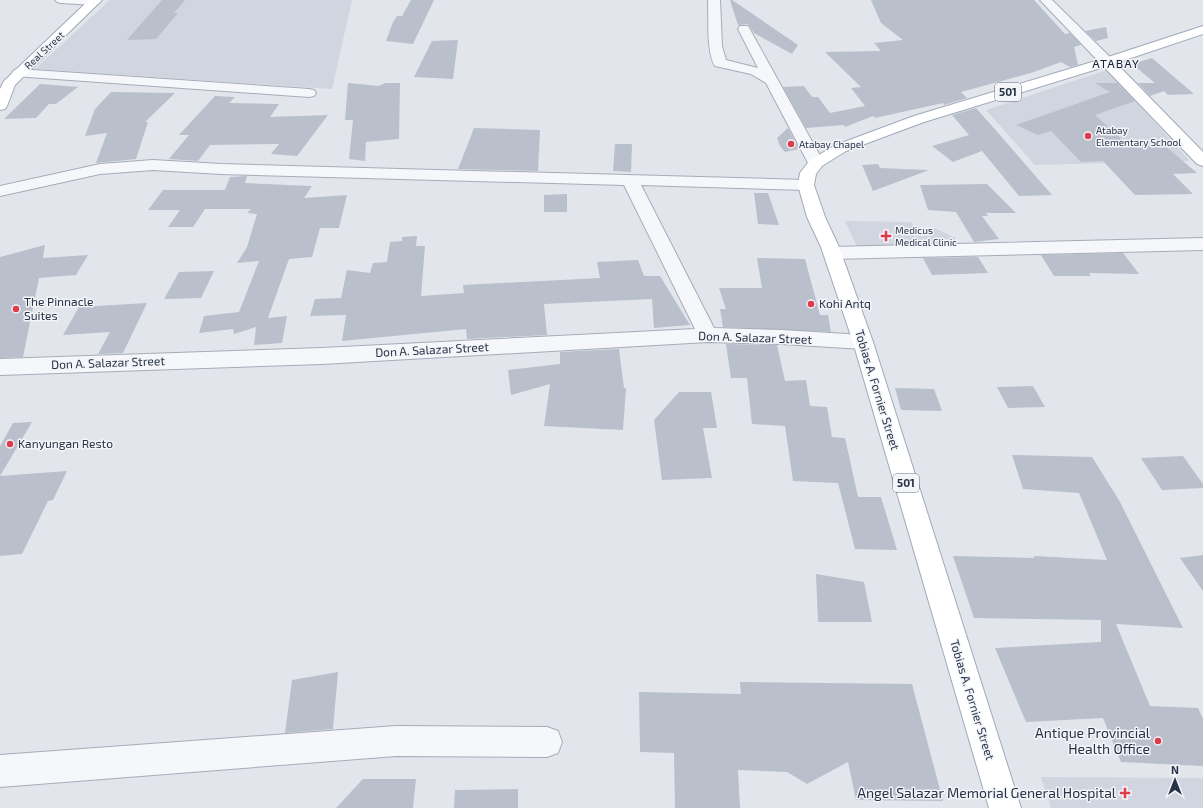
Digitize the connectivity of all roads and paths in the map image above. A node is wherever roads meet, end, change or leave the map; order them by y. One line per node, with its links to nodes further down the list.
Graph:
1 (61, 0): 4 (street)
2 (714, 0): 9 (street)
3 (1046, 0): 7 (street)
4 (95, 1): 8 (main road, Real Street)
5 (744, 29): 9 (street)
6 (1203, 30): 7 (main road, 501)
7 (1107, 62): 12 (main road); 13 (main road, 501)
8 (19, 73): 10 (street); 11 (main road, Real Street)
9 (772, 81): 13 (street)
10 (309, 93)
11 (0, 106)
12 (1203, 161)
13 (816, 163): 15 (main road)
14 (630, 180): 15 (street); 16 (street); 19 (street)
15 (806, 185): 18 (main road, Tobias A. Fornier Street / 501)
16 (0, 191)
17 (1203, 244): 18 (street)
18 (832, 253): 20 (main road, Tobias A. Fornier Street / 501)
19 (708, 335): 20 (street, Don A. Salazar Street); 21 (street, Don A. Salazar Street)
20 (863, 342): 24 (main road, Tobias A. Fornier Street / 501)
21 (0, 367)
22 (547, 742): 23 (street)
23 (0, 771)
24 (1005, 808)

